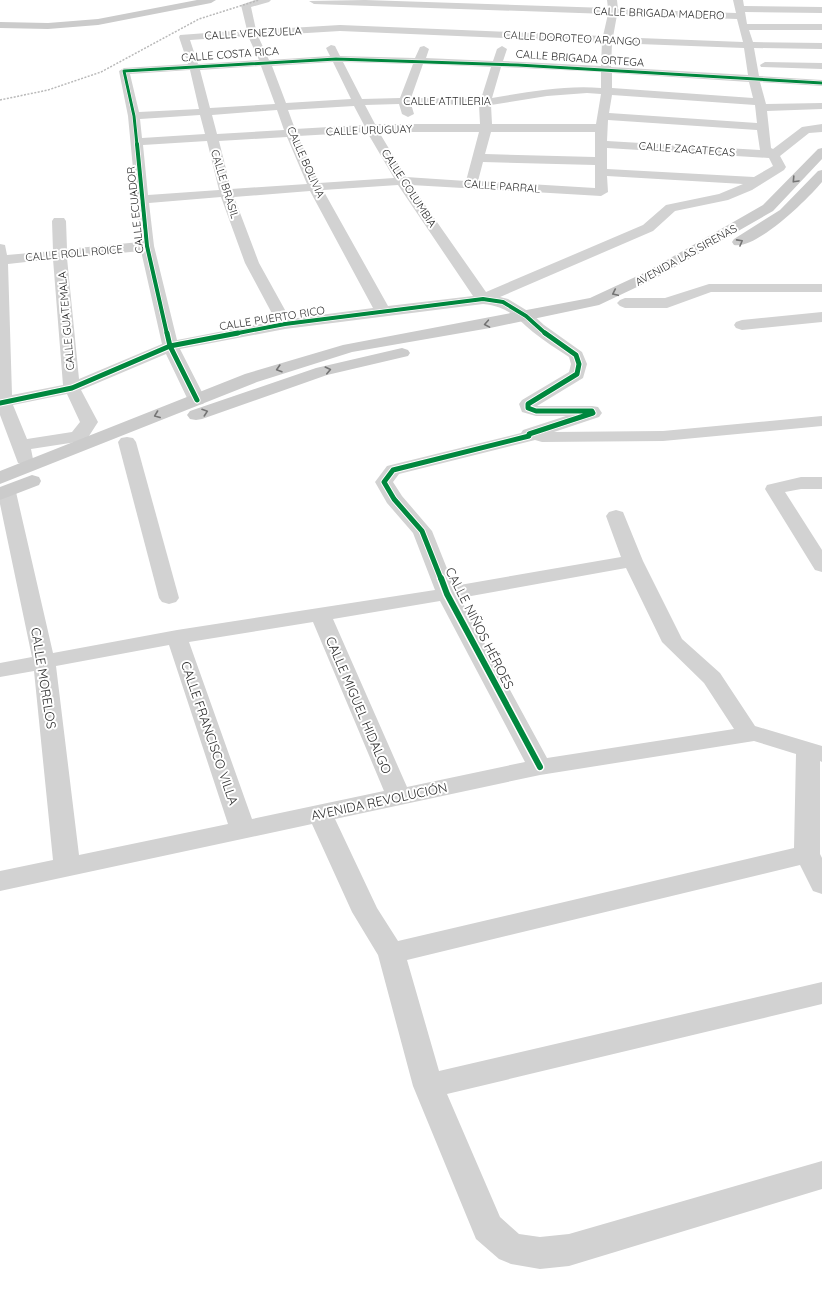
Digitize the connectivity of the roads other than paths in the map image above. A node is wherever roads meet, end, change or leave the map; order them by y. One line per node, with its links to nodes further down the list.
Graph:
1 (211, 0): 10 (main road)
2 (266, 0): 15 (street, CALLE BOLIVIA)
3 (383, 2): 4 (street, CALLE BRIGADA MADERO); 5 (street, CALLE BRIGADA MADERO); 13 (street)
4 (315, 3)
5 (445, 3): 6 (street, CALLE BRIGADA MADERO); 14 (street)
6 (515, 4): 7 (street, CALLE BRIGADA MADERO); 16 (street)
7 (612, 5): 9 (street, CALLE BRIGADA MADERO); 18 (street)
8 (822, 10): 9 (street)
9 (740, 13): 12 (street); 19 (street)
10 (0, 25)
11 (326, 26): 13 (street, CALLE DOROTEO ARANGO); 15 (street, CALLE VENEZUELA); 21 (street, CALLE COLUMBIA)
12 (822, 27)
13 (362, 28): 14 (street, CALLE DOROTEO ARANGO); 22 (street)
14 (432, 31): 16 (street, CALLE DOROTEO ARANGO); 23 (street)
15 (252, 33): 17 (street, CALLE VENEZUELA); 24 (street, CALLE BOLIVIA)
16 (506, 34): 18 (street, CALLE DOROTEO ARANGO); 25 (street)
17 (184, 37): 28 (street, CALLE BRASIL)
18 (607, 39): 19 (street, CALLE DOROTEO ARANGO); 29 (street)
19 (749, 46): 20 (street, CALLE DOROTEO ARANGO); 26 (street)
20 (822, 46)
21 (336, 59): 22 (street, CALLE BRIGADA ORTEGA); 24 (street, CALLE COSTA RICA); 35 (street, CALLE COLUMBIA)
22 (369, 59): 23 (street, CALLE BRIGADA ORTEGA)
23 (419, 60): 25 (street, CALLE BRIGADA ORTEGA); 34 (street)
24 (266, 62): 28 (street, CALLE COSTA RICA); 39 (street, CALLE BOLIVIA)
25 (499, 63): 29 (street, CALLE BRIGADA ORTEGA); 36 (street)
26 (752, 65): 27 (street); 31 (street)
27 (822, 66)
28 (194, 67): 30 (street, CALLE COSTA RICA); 40 (street, CALLE BRASIL)
29 (606, 70): 31 (street, CALLE BRIGADA ORTEGA); 33 (street)
30 (124, 71): 41 (street, CALLE ECUADOR)
31 (754, 79): 32 (street, CALLE BRIGADA ORTEGA); 37 (street)
32 (822, 83)
33 (607, 92): 36 (street, CALLE ATTILERIA); 37 (street, CALLE ATTILERIA); 42 (street)
34 (404, 101): 35 (street, CALLE ATTILERIA); 36 (street, CALLE ATTILERIA); 45 (street)
35 (358, 102): 39 (street, CALLE ATTILERIA); 44 (street, CALLE COLUMBIA)
36 (485, 102): 46 (street)
37 (761, 105): 38 (street, CALLE ATTILERIA); 43 (street)
38 (822, 106)
39 (283, 107): 40 (street, CALLE ATTILERIA); 48 (street, CALLE BOLIVIA)
40 (204, 112): 41 (street, CALLE ATTILERIA); 49 (street, CALLE BRASIL)
41 (134, 116): 50 (street, CALLE ECUADOR)
42 (602, 122): 43 (street, CALLE URUGUAY); 46 (street, CALLE URUGUAY); 51 (street)
43 (762, 127): 53 (street)
44 (371, 128): 45 (street, CALLE URUGUAY); 48 (street, CALLE URUGUAY); 57 (street, CALLE COLUMBIA)
45 (414, 128): 46 (street, CALLE URUGUAY)
46 (486, 128): 54 (street)
47 (822, 128): 53 (street)
48 (291, 133): 49 (street, CALLE URUGUAY); 60 (street, CALLE BOLIVIA)
49 (211, 138): 50 (street, CALLE URUGUAY); 61 (street, CALLE BRASIL)
50 (137, 142): 62 (street, CALLE ECUADOR)
51 (601, 144): 53 (street, CALLE ZACATECAS); 55 (street)
52 (822, 152): 74 (main road, AVENIDA LAS SIRENAS, one-way to 74)
53 (773, 155): 58 (street)
54 (478, 158): 55 (street); 59 (street)
55 (601, 166): 58 (street); 59 (street, CALLE PARRAL)
56 (822, 174): 66 (main road, AVENIDA LAS SIRENAS, one-way to 56)
57 (402, 181): 59 (street, CALLE PARRAL); 60 (street, CALLE PARRAL); 71 (street, CALLE COLUMBIA)
58 (756, 181): 71 (street)
59 (471, 184)
60 (314, 186): 61 (street, CALLE PARRAL); 73 (street, CALLE BOLIVIA)
61 (226, 193): 62 (street, CALLE PARRAL); 77 (street, CALLE BRASIL)
62 (143, 199): 64 (street, CALLE ECUADOR)
63 (59, 222): 67 (street, CALLE GUATEMALA)
64 (148, 246): 67 (street, CALLE ROLL ROICE); 81 (street, CALLE ECUADOR)
65 (0, 248): 68 (street)
66 (724, 250)
67 (60, 254): 68 (street, CALLE ROLL ROICE); 82 (street, CALLE GUATEMALA)
68 (0, 260): 84 (street)
69 (822, 288): 72 (street)
70 (657, 289): 72 (main road, AVENIDA LAS SIRENAS)
71 (483, 299): 73 (street, CALLE PUERTO RICO); 74 (street)
72 (625, 303): 75 (main road, AVENIDA LAS SIRENAS)
73 (383, 312): 77 (street, CALLE PUERTO RICO)
74 (526, 316): 80 (street); 83 (main road, AVENIDA LAS SIRENAS, one-way to 83)
75 (593, 316)
76 (822, 317): 79 (street)
77 (285, 324): 81 (street, CALLE PUERTO RICO)
78 (559, 324): 80 (main road)
79 (742, 325)
80 (538, 328): 86 (street); 88 (main road, one-way to 80)
81 (170, 346): 82 (street, CALLE PUERTO RICO); 83 (street, CALLE ECUADOR)
82 (72, 388): 84 (street, CALLE PUERTO RICO); 87 (street)
83 (197, 400): 87 (main road, AVENIDA LAS SIRENAS, one-way to 87)
84 (2, 403): 89 (street)
85 (822, 421): 86 (street)
86 (528, 436): 96 (street, CALLE NIÑOS HÉROES)
87 (81, 440): 89 (street); 90 (main road, AVENIDA LAS SIRENAS)
88 (127, 442): 92 (main road); 97 (street)
89 (21, 445): 90 (street)
90 (25, 469): 92 (main road, AVENIDA LAS SIRENAS)
91 (822, 482): 95 (street)
92 (2, 488): 100 (street, CALLE MORELOS)
93 (616, 516): 94 (street)
94 (633, 561): 96 (street); 102 (street)
95 (822, 566)
96 (447, 594): 98 (street); 104 (street, CALLE NIÑOS HÉROES)
97 (169, 598)
98 (320, 614): 99 (street); 105 (street, CALLE MIGUEL HIDALGO)
99 (177, 637): 100 (street); 107 (street, CALLE FRANCISCO VILLA)
100 (44, 662): 101 (street); 109 (street, CALLE MORELOS)
101 (0, 670)
102 (747, 731): 103 (street); 104 (street, AVENIDA REVOLUCIÓN)
103 (815, 751): 108 (street)
104 (540, 767): 105 (street, AVENIDA REVOLUCIÓN)
105 (399, 796): 106 (street, AVENIDA REVOLUCIÓN)
106 (320, 813): 107 (street, AVENIDA REVOLUCIÓN); 112 (street)
107 (243, 830): 109 (street, AVENIDA REVOLUCIÓN)
108 (807, 854): 111 (street); 112 (street)
109 (67, 867): 110 (street, AVENIDA REVOLUCIÓN)
110 (0, 881)
111 (822, 884)
112 (391, 953): 114 (street)
113 (822, 992): 114 (street)
114 (428, 1086): 115 (street)
115 (822, 1175)

